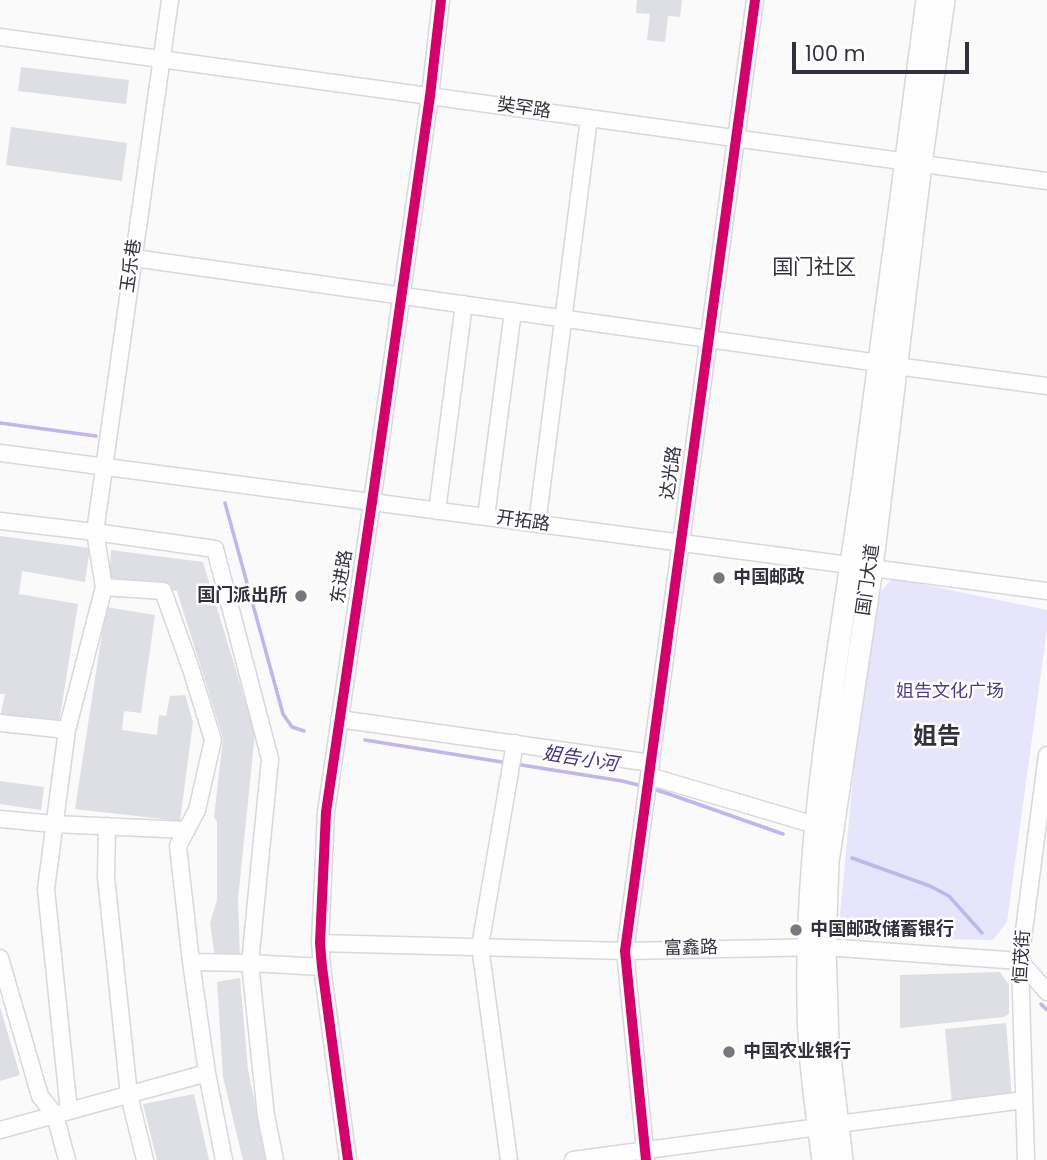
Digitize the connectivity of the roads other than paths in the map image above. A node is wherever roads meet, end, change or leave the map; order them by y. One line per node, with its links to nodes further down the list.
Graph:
1 (170, 0): 7 (street, 玉乐巷)
2 (440, 0): 8 (street, 东进路)
3 (755, 0): 10 (street, 达光路)
4 (927, 0): 11 (highway, 国门大道)
5 (944, 0): 11 (highway, 国门大道)
6 (0, 37): 7 (street, 奘罕路)
7 (161, 59): 8 (street, 奘罕路); 13 (street, 玉乐巷)
8 (430, 96): 9 (street, 奘罕路); 14 (street, 东进路)
9 (589, 118): 10 (street, 奘罕路); 17 (street)
10 (736, 138): 11 (street, 奘罕路); 18 (street, 达光路)
11 (913, 163): 12 (street, 奘罕路); 19 (highway, 国门大道)
12 (1047, 181)
13 (134, 258): 14 (street); 22 (street, 玉乐巷)
14 (402, 295): 15 (street); 23 (street, 东进路)
15 (464, 304): 16 (street); 24 (street)
16 (513, 311): 17 (street); 25 (street)
17 (563, 318): 18 (street); 27 (street)
18 (709, 338): 19 (street); 29 (street, 达光路)
19 (888, 365): 20 (street); 30 (highway, 国门大道)
20 (1047, 386)
21 (0, 453): 22 (street, 开拓路)
22 (104, 467): 23 (street, 开拓路); 28 (street, 玉乐巷)
23 (372, 502): 24 (street, 开拓路); 33 (street, 东进路)
24 (437, 511): 25 (street, 开拓路)
25 (486, 517): 27 (street, 开拓路)
26 (0, 521): 28 (street)
27 (537, 524): 29 (street, 开拓路)
28 (95, 532): 31 (street, 玉乐巷); 50 (street)
29 (680, 543): 30 (street, 开拓路); 38 (street, 达光路)
30 (861, 567): 32 (street, 开拓路); 41 (highway, 国门大道); 46 (highway, 国门大道)
31 (104, 587): 35 (street); 43 (street)
32 (1047, 591)
33 (339, 719): 37 (street); 44 (street, 东进路)
34 (0, 723): 35 (street)
35 (67, 730): 40 (street)
36 (1047, 755): 51 (street, 恒茂街)
37 (513, 757): 38 (street); 45 (street)
38 (649, 779): 41 (street); 47 (street, 达光路)
39 (0, 819): 40 (street)
40 (54, 824): 42 (street); 58 (street)
41 (815, 825): 46 (highway, 国门大道)
42 (107, 826): 43 (street); 56 (street)
43 (187, 830): 49 (street)
44 (320, 943): 45 (street, 富鑫路); 52 (street, 东进路)
45 (480, 946): 47 (street, 富鑫路); 67 (street)
46 (817, 947): 47 (street, 富鑫路); 51 (street, 富鑫路); 59 (highway, 国门大道)
47 (625, 951): 61 (street, 达光路)
48 (0, 958): 58 (street)
49 (191, 961): 50 (street); 55 (street)
50 (250, 963): 52 (street); 65 (street)
51 (1024, 966): 53 (street, 富鑫路); 54 (street); 57 (street, 恒茂街)
52 (322, 967): 66 (street, 东进路)
53 (1047, 973)
54 (1047, 992)
55 (207, 1073): 56 (street); 64 (street)
56 (129, 1094): 58 (street); 63 (street)
57 (1024, 1100): 59 (street); 71 (street, 恒茂街)
58 (62, 1113): 60 (street); 62 (street)
59 (828, 1125): 61 (street); 69 (highway, 国门大道); 70 (highway, 国门大道)
60 (0, 1130)
61 (646, 1155): 68 (street)
62 (67, 1160)
63 (145, 1160)
64 (225, 1160)
65 (275, 1160)
66 (348, 1160)
67 (509, 1160)
68 (573, 1160)
69 (823, 1160)
70 (842, 1160)
71 (1026, 1160)

